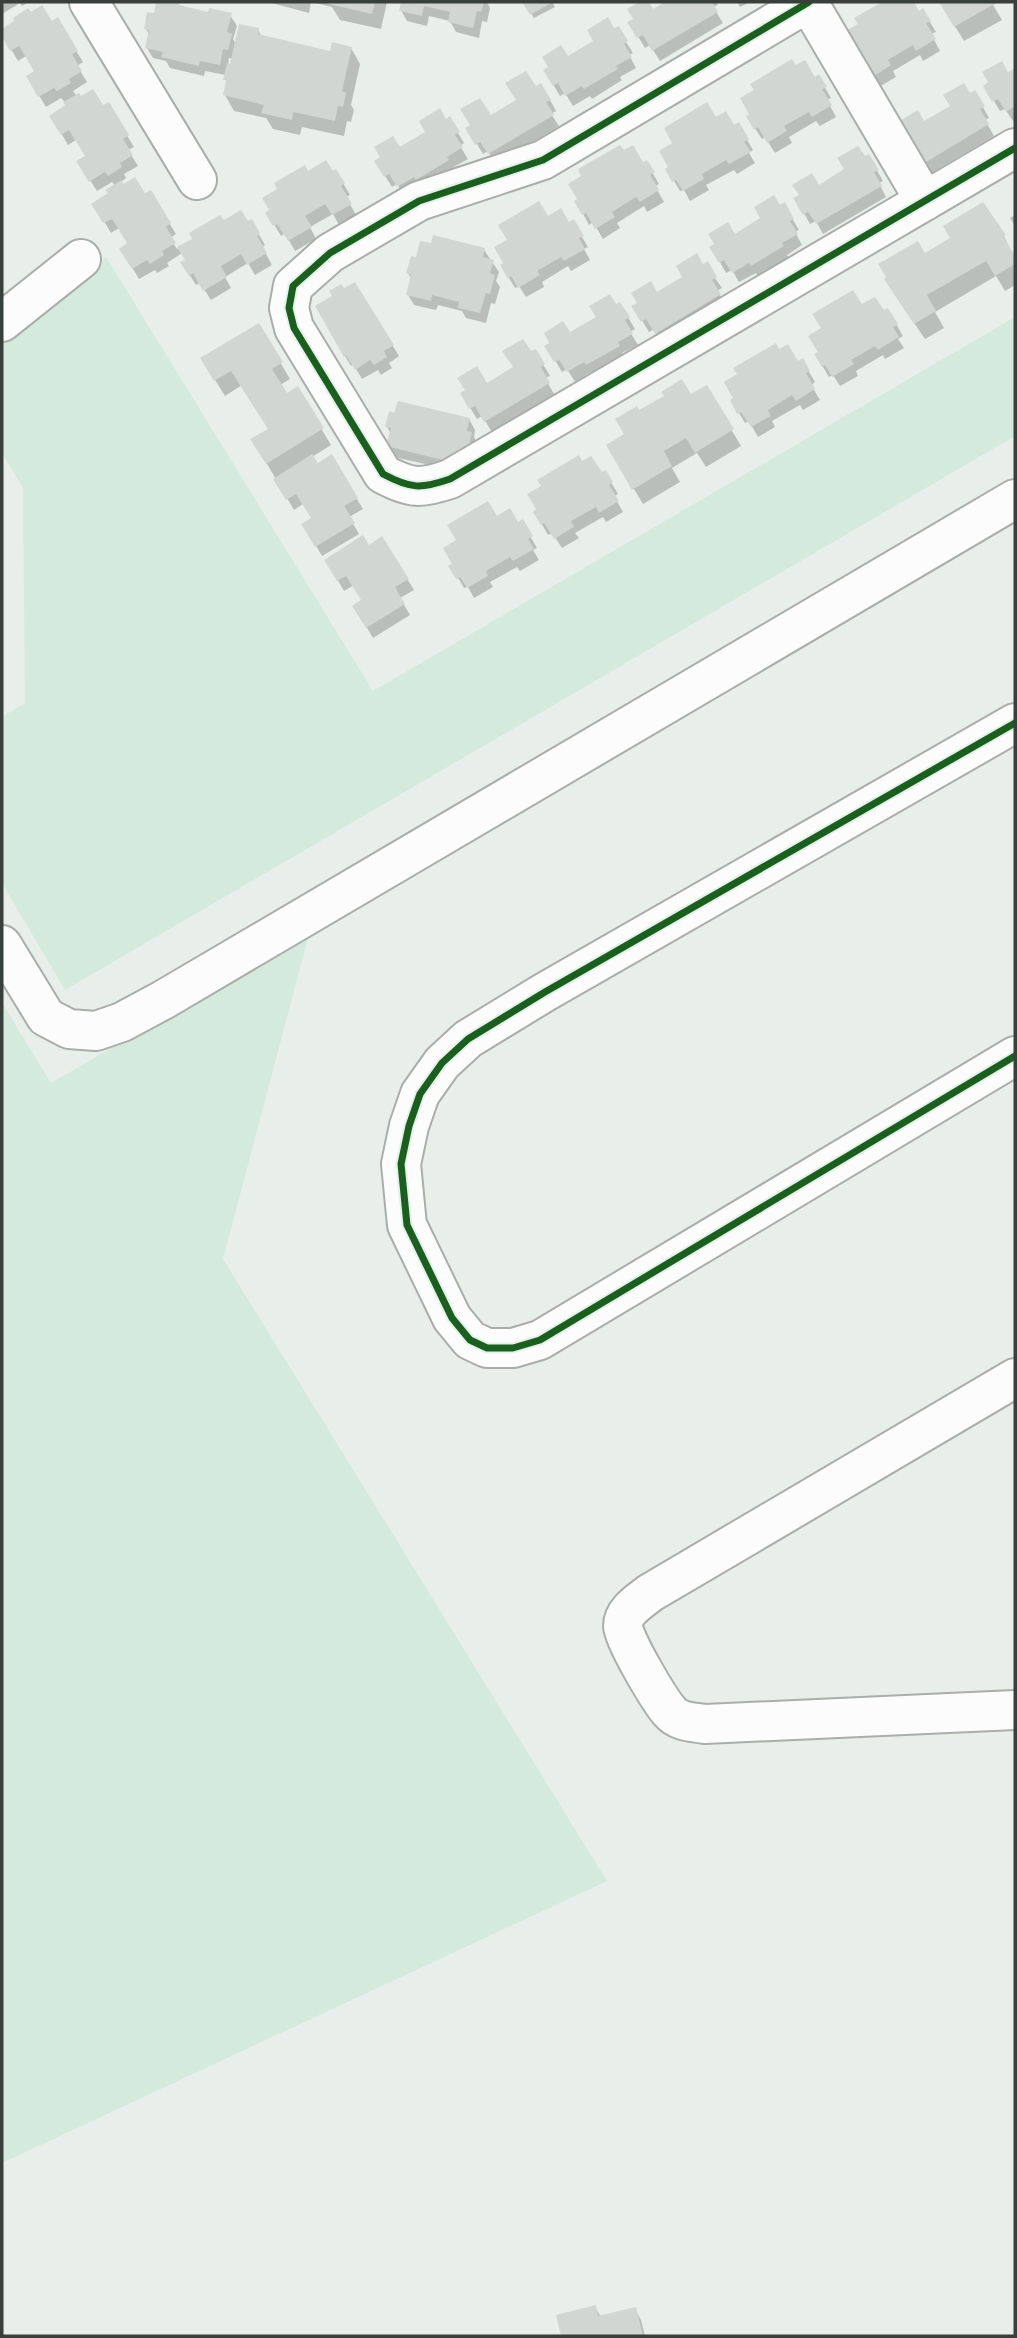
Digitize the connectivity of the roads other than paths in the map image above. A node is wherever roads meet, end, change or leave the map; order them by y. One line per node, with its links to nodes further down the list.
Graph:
1 (89, 2): 4 (street)
2 (808, 2): 5 (street); 5 (street)
3 (1015, 148): 5 (street)
4 (197, 180)
5 (925, 201)
6 (81, 259): 7 (street)
7 (2, 322)
8 (1015, 499): 10 (street)
9 (1015, 723): 11 (street)
10 (2, 945)
11 (1015, 1056)
12 (1015, 1378): 13 (street)
13 (1015, 1710)

